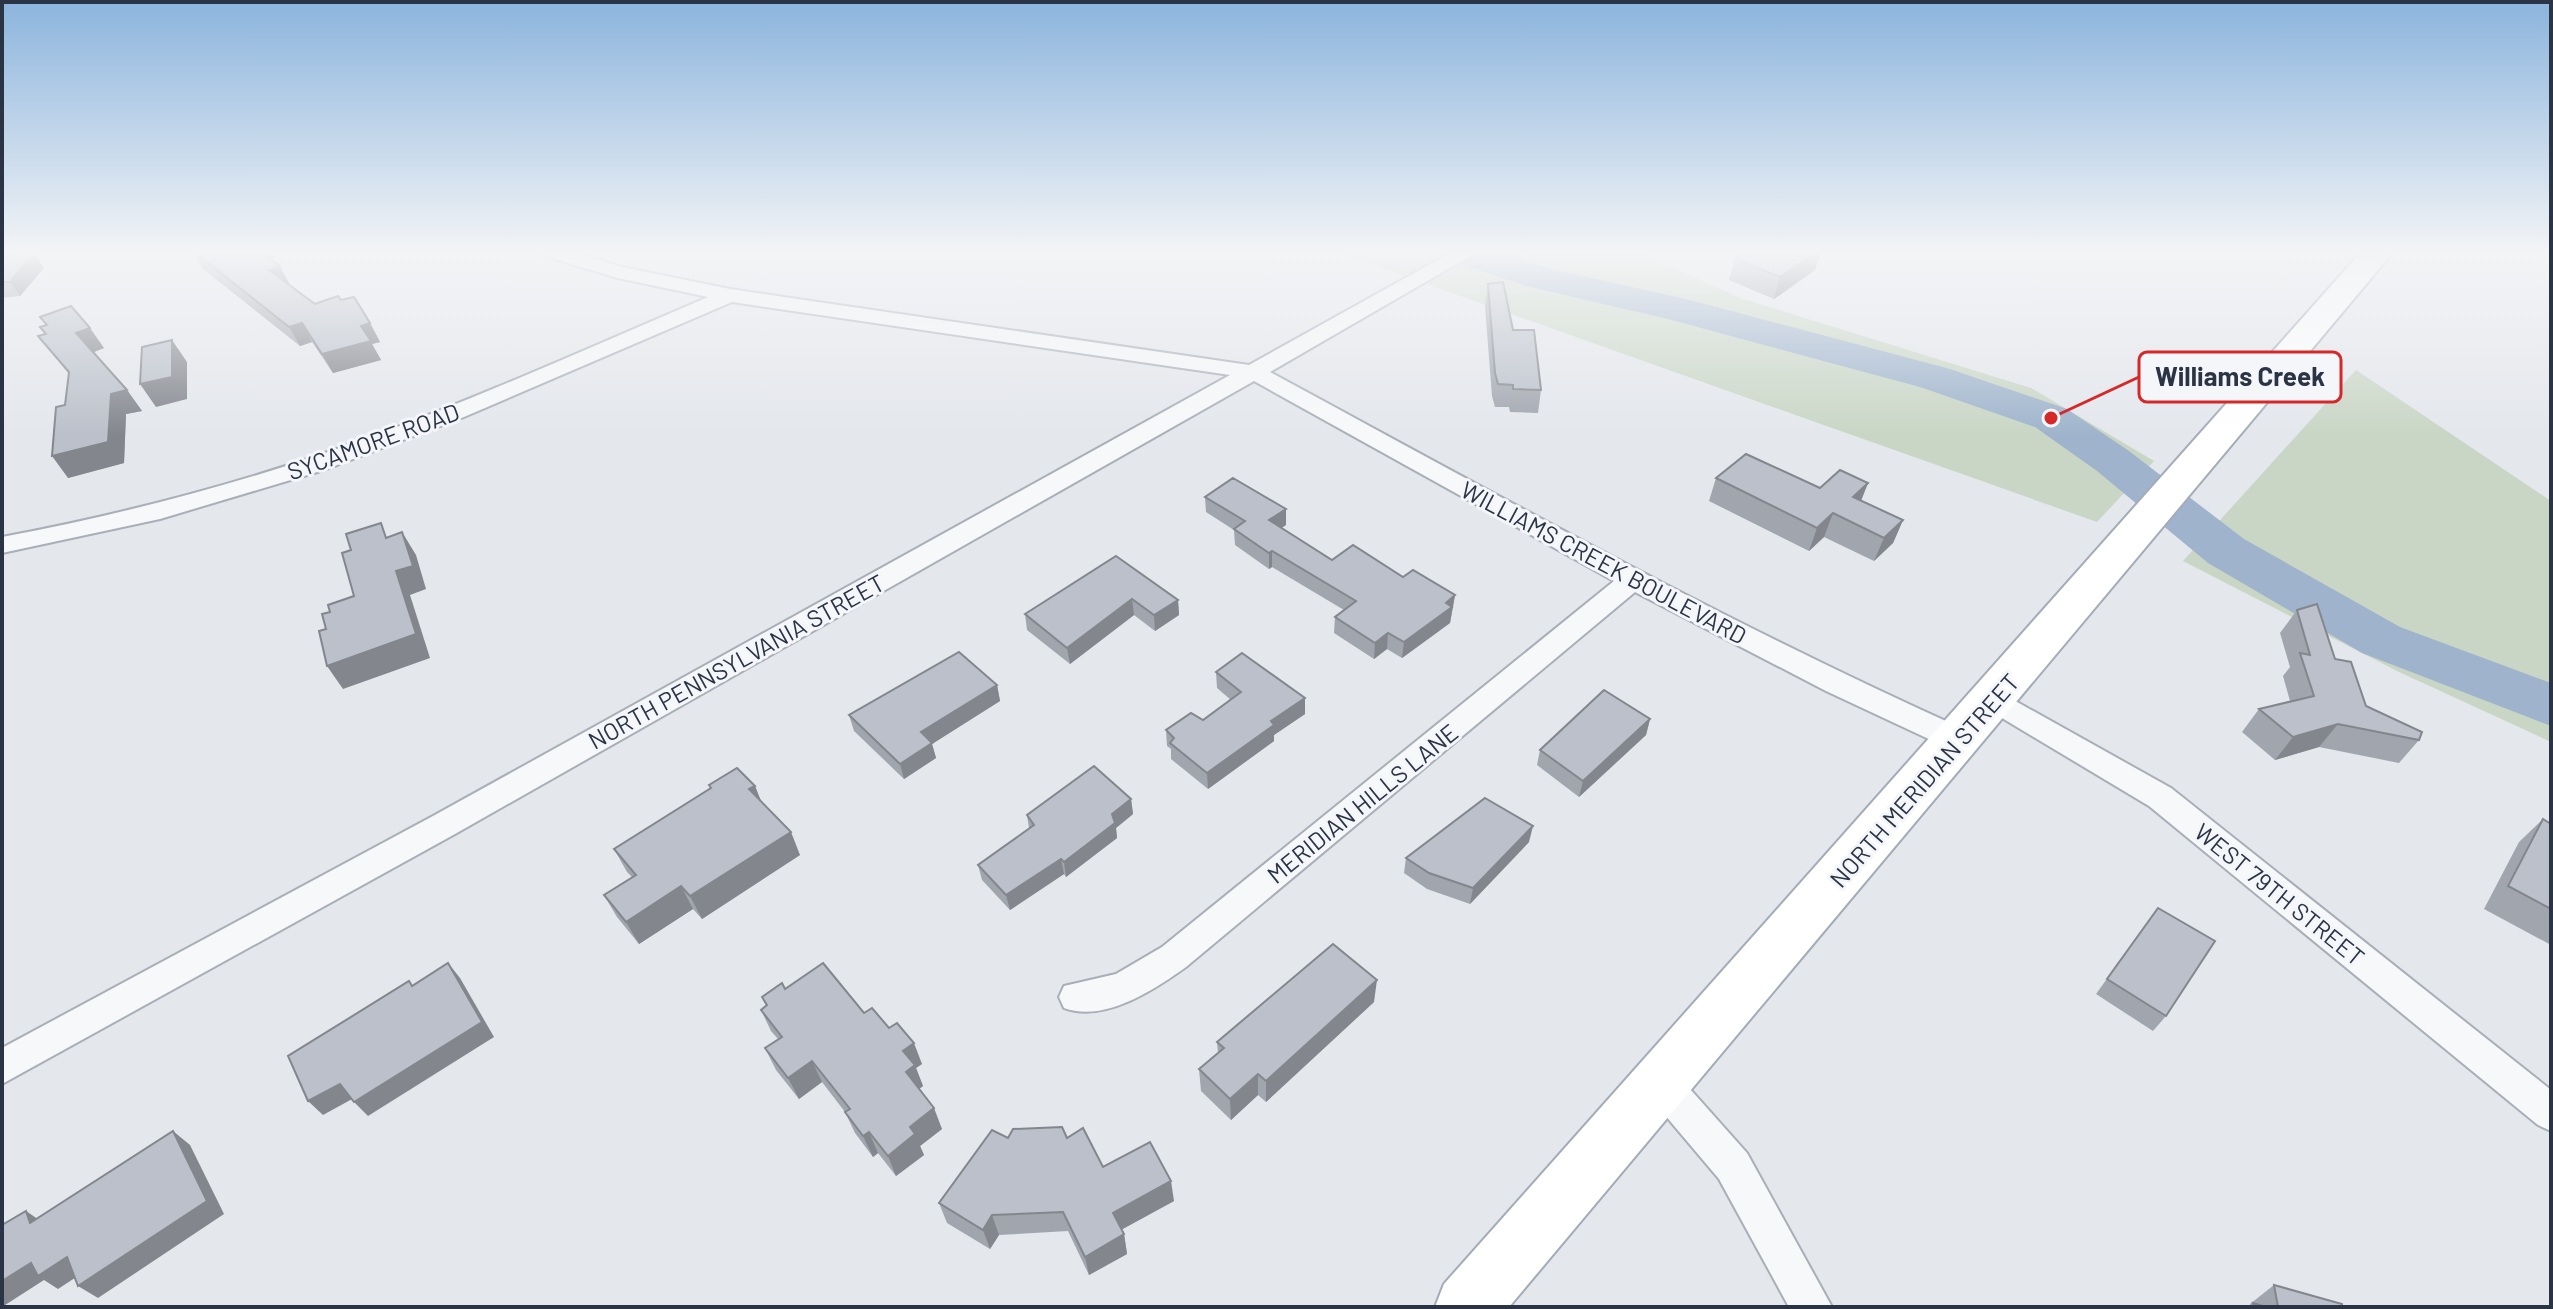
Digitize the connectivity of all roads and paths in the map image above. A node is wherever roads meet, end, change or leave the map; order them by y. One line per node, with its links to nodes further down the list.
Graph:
1 (690, 312): 6 (street, SYCAMORE ROAD)
2 (846, 312): 5 (street)
3 (1361, 312): 5 (street, NORTH PENNSYLVANIA STREET)
4 (2327, 312): 8 (main road, NORTH MERIDIAN STREET)
5 (1254, 372): 7 (street, WILLIAMS CREEK BOULEVARD); 10 (street, NORTH PENNSYLVANIA STREET)
6 (2, 545)
7 (1633, 580): 8 (street, WILLIAMS CREEK BOULEVARD); 9 (street, MERIDIAN HILLS LANE)
8 (1975, 720): 11 (main road, NORTH MERIDIAN STREET); 12 (street, WEST 79TH STREET)
9 (1076, 997)
10 (2, 1067)
11 (1661, 1083): 13 (main road, NORTH MERIDIAN STREET); 14 (street)
12 (2551, 1113)
13 (1467, 1307)
14 (1811, 1307)

